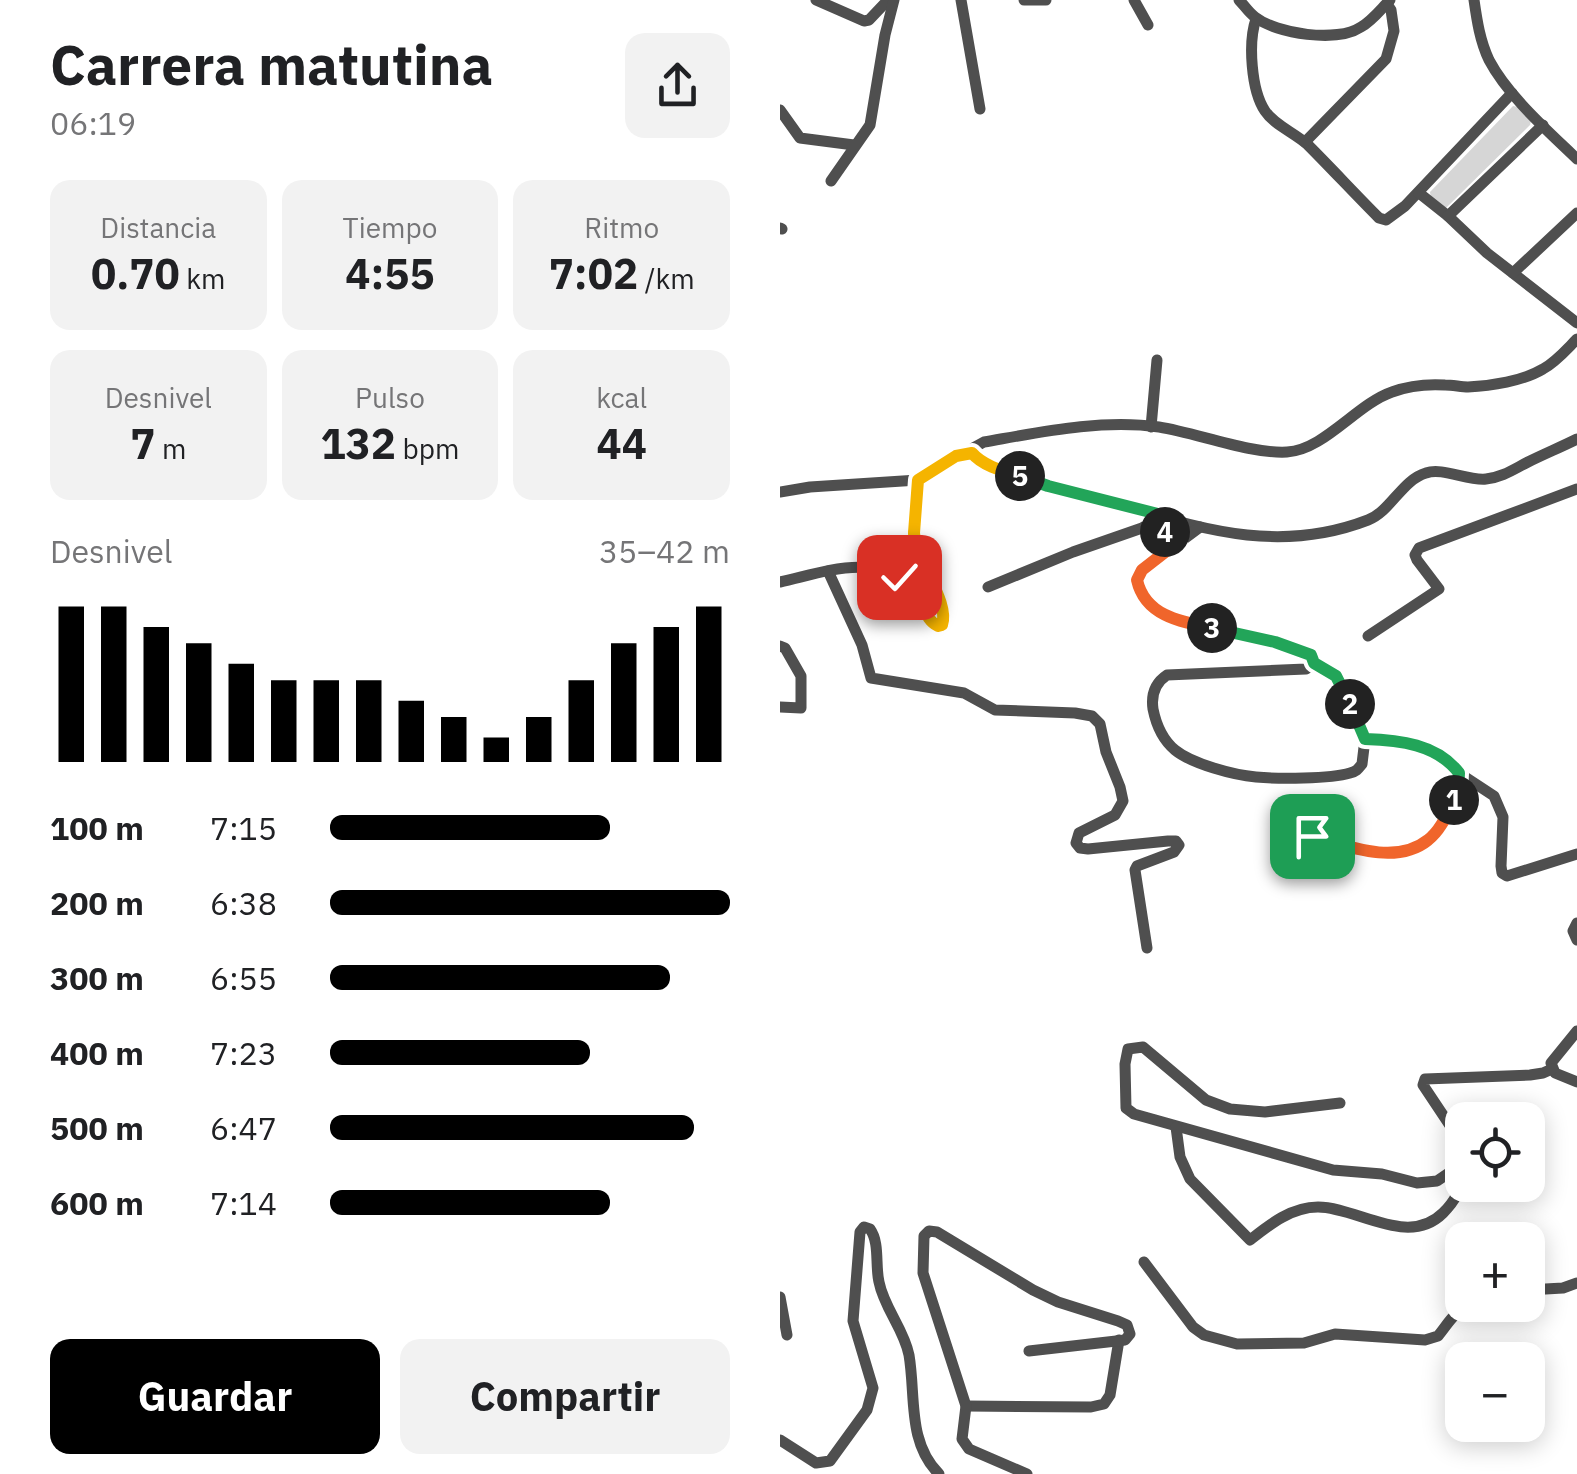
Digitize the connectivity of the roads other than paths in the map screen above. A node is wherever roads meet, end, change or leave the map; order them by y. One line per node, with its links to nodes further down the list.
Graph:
1 (816, 0): 2 (street)
2 (891, 0): 17 (street)
3 (961, 0): 13 (street)
4 (1024, 0): 5 (street)
5 (1046, 0)
6 (1134, 0): 11 (street)
7 (1239, 0): 10 (street)
8 (1474, 0): 12 (street)
9 (1388, 2): 10 (street); 16 (street)
10 (1256, 19): 16 (street)
11 (1148, 25)
12 (1512, 93): 15 (street); 20 (street)
13 (980, 109)
14 (780, 110): 17 (street)
15 (1543, 125): 18 (street); 22 (street)
16 (1304, 142): 20 (street)
17 (854, 146): 19 (street)
18 (1577, 159)
19 (831, 181)
20 (1419, 192): 22 (street)
21 (1577, 213): 23 (street)
22 (1448, 216): 23 (street)
23 (1513, 273): 24 (street)
24 (1577, 323)
25 (1577, 339): 27 (street)
26 (1156, 360): 27 (street)
27 (1151, 427): 29 (street)
28 (1577, 440): 34 (street)
29 (972, 453): 30 (street); 33 (street)
30 (918, 480): 32 (street); 36 (street)
31 (1577, 489): 39 (street)
32 (780, 492)
33 (1156, 518): 34 (street); 35 (street); 38 (street)
34 (1200, 527): 35 (street)
35 (1178, 542): 41 (street)
36 (828, 572): 37 (street); 49 (street)
37 (780, 582)
38 (988, 588)
39 (1368, 636)
40 (780, 646): 42 (street)
41 (1314, 663): 43 (street); 43 (street)
42 (780, 708)
43 (1365, 739): 44 (street)
44 (1459, 773): 45 (street); 46 (street)
45 (1312, 836)
46 (1577, 854)
47 (1577, 923): 48 (street)
48 (1577, 940)
49 (1147, 948)
50 (1577, 1031): 51 (street)
51 (1552, 1068): 52 (street); 54 (street)
52 (1577, 1082)
53 (1340, 1104): 55 (street)
54 (1445, 1119)
55 (1176, 1127): 56 (street); 57 (street)
56 (1445, 1177)
57 (1453, 1202)
58 (1144, 1262): 62 (street)
59 (1577, 1283): 60 (street)
60 (1545, 1289)
61 (780, 1296): 63 (street)
62 (1448, 1322)
63 (787, 1335)
64 (1119, 1340): 65 (street); 66 (street); 66 (street)
65 (1029, 1351)
66 (966, 1406): 69 (street)
67 (780, 1440): 68 (street)
68 (939, 1474)
69 (1028, 1474)

